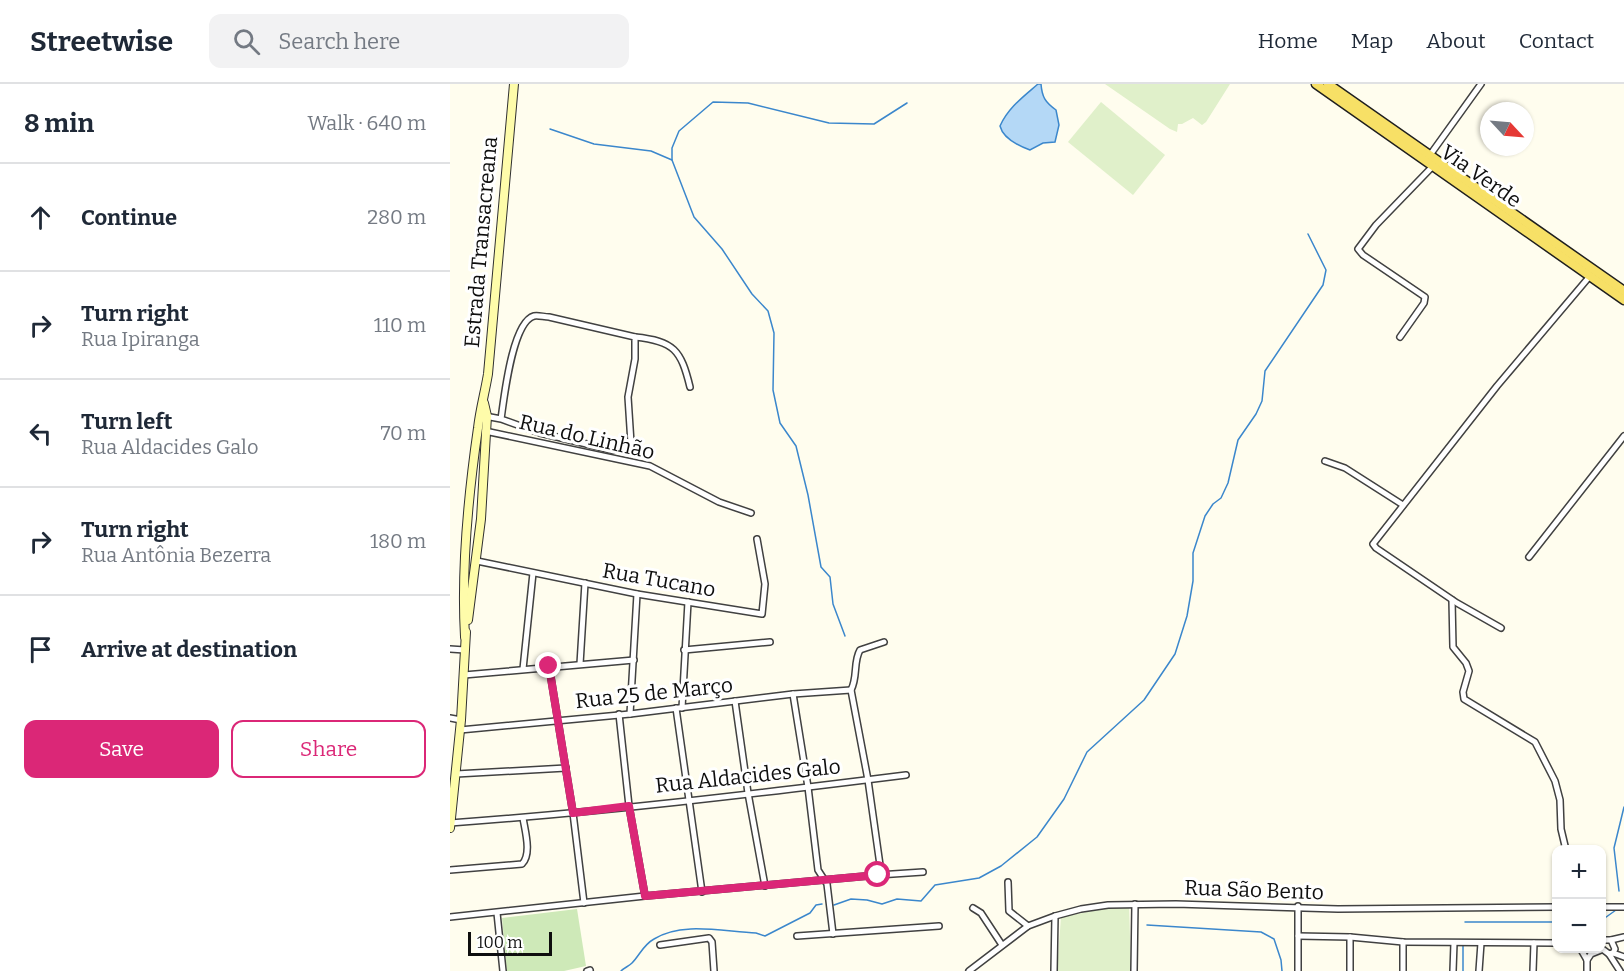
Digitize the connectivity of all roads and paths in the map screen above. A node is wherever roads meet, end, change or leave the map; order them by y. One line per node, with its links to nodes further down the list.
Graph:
1 (514, 84): 13 (street, Estrada Transacreana)
2 (1316, 84): 6 (main road, Via Verde)
3 (1328, 84): 5 (main road, Via Verde)
4 (1481, 84): 5 (street)
5 (1430, 155): 8 (main road, Via Verde)
6 (1433, 165): 7 (main road, Via Verde); 11 (street)
7 (1590, 276): 9 (main road, Via Verde); 18 (street)
8 (1624, 291)
9 (1624, 300)
10 (635, 337): 12 (street); 14 (street); 14 (street)
11 (1400, 337)
12 (690, 387)
13 (483, 416): 14 (street); 15 (street, Estrada Transacreana)
14 (501, 419)
15 (482, 431): 19 (street, Rua do Linhão); 20 (street, Estrada Transacreana); 21 (street, Estrada Transacreana)
16 (1624, 436): 25 (street)
17 (1325, 461): 18 (street)
18 (1403, 505): 30 (street)
19 (751, 513)
20 (467, 518): 21 (street); 22 (street, Estrada Transacreana)
21 (481, 519): 23 (street, Estrada Transacreana)
22 (466, 528): 23 (street); 33 (street, Estrada Transacreana)
23 (480, 529): 26 (street, Estrada Transacreana)
24 (757, 539): 31 (street, Rua Tucano)
25 (1529, 557)
26 (477, 561): 27 (street, Rua Tucano); 33 (street, Estrada Transacreana)
27 (532, 573): 28 (street, Rua Tucano); 42 (street)
28 (585, 583): 29 (street, Rua Tucano); 40 (street)
29 (637, 594): 31 (street, Rua Tucano); 39 (street)
30 (1452, 600): 32 (street); 68 (street)
31 (688, 602): 38 (street)
32 (1502, 628)
33 (465, 637): 37 (street, Estrada Transacreana)
34 (770, 642): 38 (street)
35 (884, 642): 44 (street)
36 (450, 649): 37 (street)
37 (465, 650): 43 (street, Estrada Transacreana)
38 (684, 650): 47 (street)
39 (634, 660): 40 (street); 49 (street)
40 (579, 664): 41 (street)
41 (549, 666): 42 (street); 52 (street)
42 (524, 669): 43 (street)
43 (465, 675): 51 (street, Estrada Transacreana)
44 (851, 690): 45 (street, Rua 25 de Março); 58 (street)
45 (793, 694): 46 (street, Rua 25 de Março); 59 (street)
46 (735, 701): 47 (street, Rua 25 de Março); 60 (street)
47 (679, 708): 49 (street, Rua 25 de Março); 62 (street)
48 (619, 714): 49 (street, Rua 25 de Março); 52 (street, Rua 25 de Março); 63 (street)
49 (630, 714)
50 (450, 717): 51 (street)
51 (461, 720): 53 (street, Estrada Transacreana)
52 (558, 720): 53 (street, Rua 25 de Março); 55 (street)
53 (460, 729): 54 (street, Estrada Transacreana)
54 (454, 750): 56 (street, Estrada Transacreana)
55 (566, 768): 56 (street); 64 (street)
56 (456, 774): 61 (street, Estrada Transacreana)
57 (906, 775): 58 (street, Rua Aldacides Galo)
58 (868, 780): 59 (street, Rua Aldacides Galo); 71 (street)
59 (808, 787): 60 (street, Rua Aldacides Galo); 72 (street)
60 (748, 793): 62 (street, Rua Aldacides Galo); 74 (street)
61 (452, 799): 66 (street, Estrada Transacreana)
62 (690, 801): 63 (street, Rua Aldacides Galo); 75 (street)
63 (629, 806): 64 (street, Rua Aldacides Galo); 76 (street)
64 (573, 813): 65 (street, Rua Aldacides Galo); 77 (street)
65 (523, 818): 66 (street, Rua Aldacides Galo); 69 (street)
66 (450, 823): 67 (street, Estrada Transacreana)
67 (450, 828)
68 (1565, 845)
69 (450, 870)
70 (923, 872): 71 (street)
71 (876, 875): 72 (street)
72 (822, 879): 74 (street); 89 (street)
73 (1008, 882): 87 (street)
74 (765, 886): 75 (street)
75 (702, 892): 76 (street)
76 (645, 896): 77 (street)
77 (584, 903): 84 (street)
78 (1135, 904): 79 (street, Rua São Bento); 85 (street, Rua São Bento); 113 (street)
79 (1298, 906): 80 (street, Rua São Bento); 91 (street)
80 (1552, 907)
81 (1624, 907): 83 (street)
82 (973, 908): 102 (street)
83 (1606, 908)
84 (497, 913): 86 (street); 109 (street)
85 (1055, 916): 87 (street, Rua São Bento); 112 (street)
86 (450, 917)
87 (1028, 926): 102 (street, Rua São Bento)
88 (939, 927): 89 (street)
89 (833, 934): 90 (street)
90 (797, 936)
91 (1298, 936): 92 (street); 114 (street)
92 (1350, 937): 96 (street); 115 (street)
93 (1606, 939): 95 (street)
94 (1624, 939): 95 (street); 104 (street)
95 (1611, 940): 104 (street)
96 (1402, 942): 97 (street); 116 (street)
97 (1454, 943): 98 (street); 117 (street)
98 (1481, 943): 100 (street); 118 (street)
99 (1552, 943): 100 (street)
100 (1534, 944): 119 (street)
101 (660, 945): 110 (street)
102 (1002, 945): 111 (street, Rua São Bento)
103 (1606, 950): 104 (street)
104 (1613, 952): 107 (street); 121 (street)
105 (1583, 953): 108 (street)
106 (1593, 953): 108 (street)
107 (1624, 957)
108 (1587, 960): 120 (street)
109 (503, 971)
110 (714, 971)
111 (969, 971)
112 (1054, 971)
113 (1134, 971)
114 (1298, 971)
115 (1350, 971)
116 (1402, 971)
117 (1453, 971)
118 (1479, 971)
119 (1533, 971)
120 (1587, 971)
121 (1620, 971)

